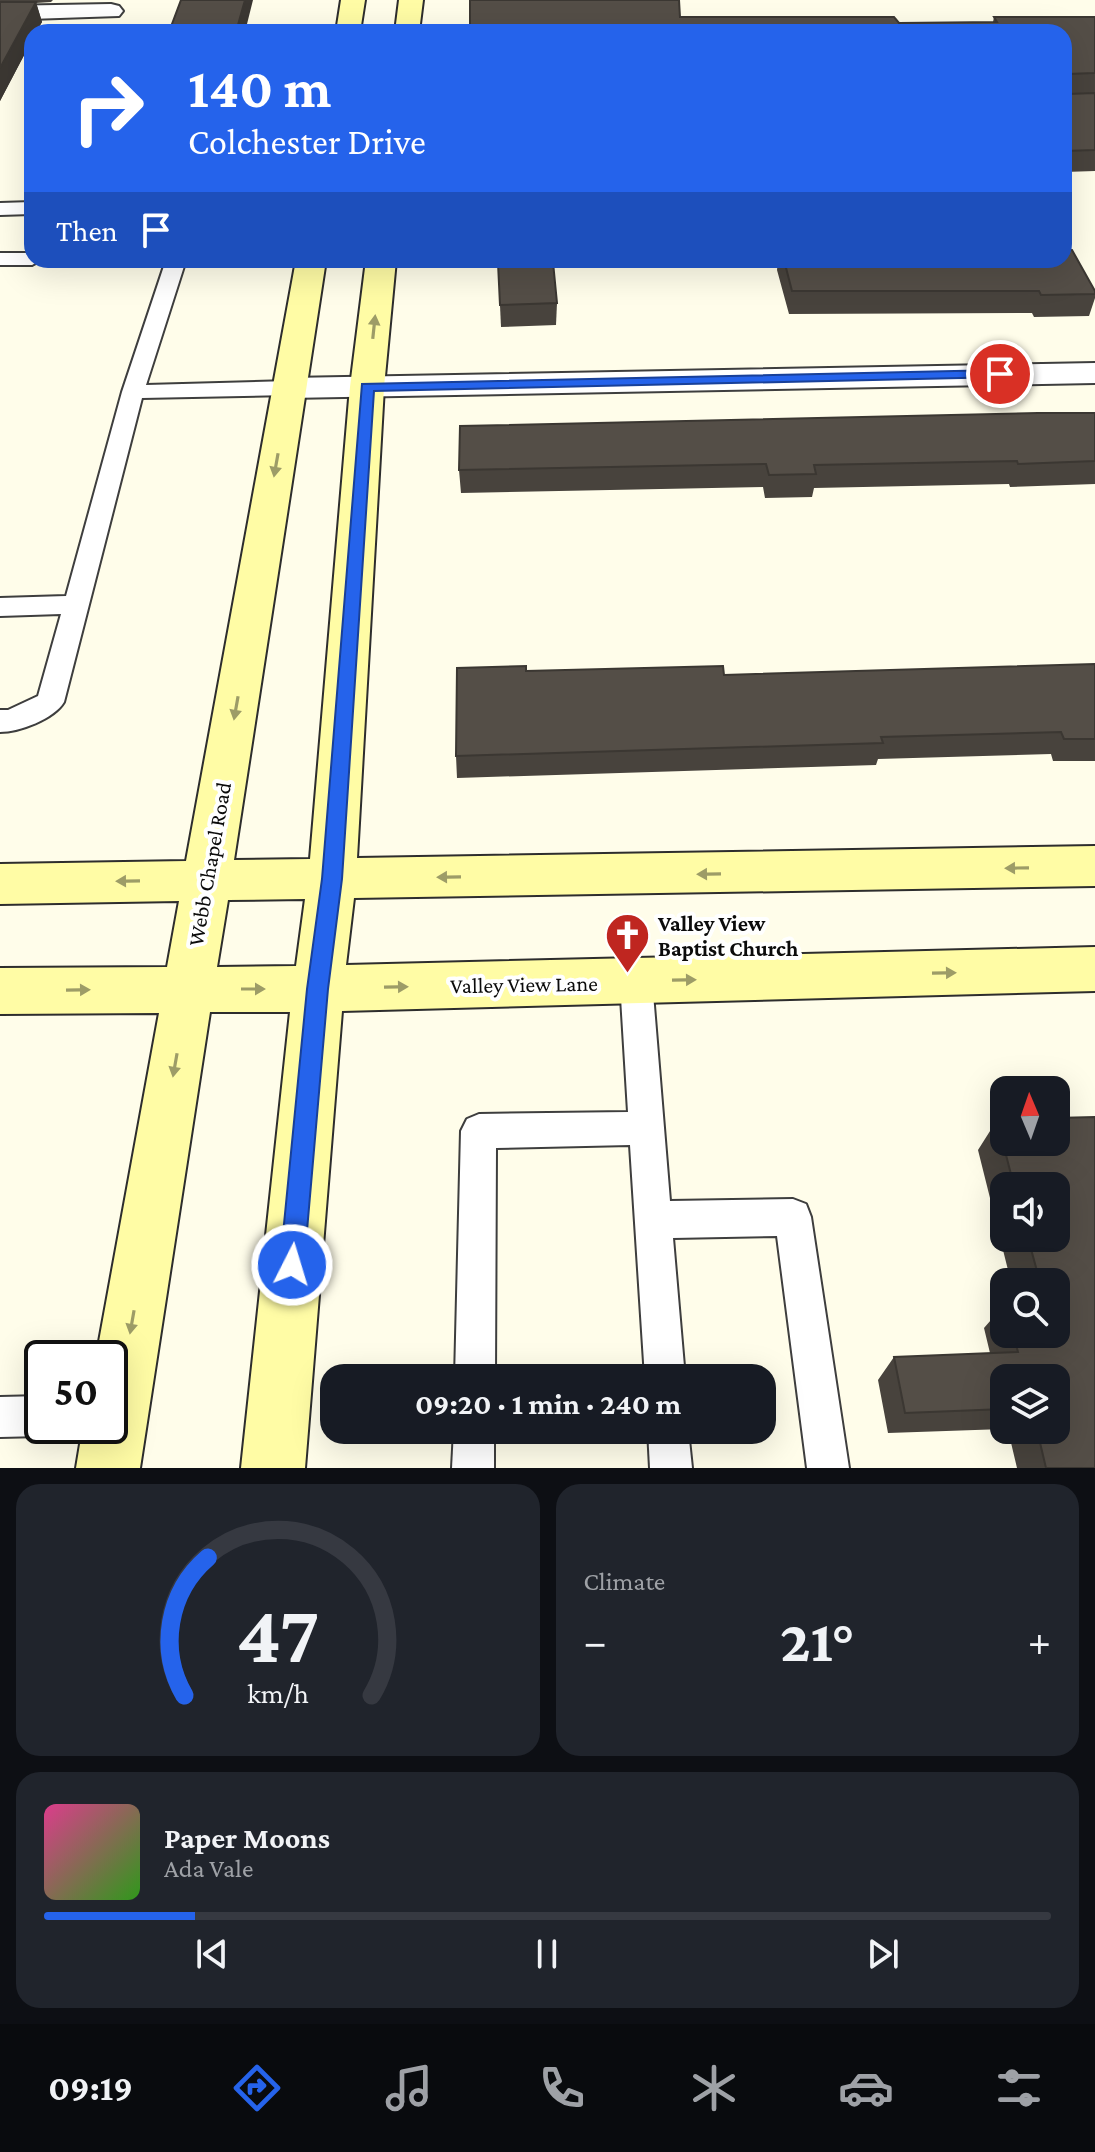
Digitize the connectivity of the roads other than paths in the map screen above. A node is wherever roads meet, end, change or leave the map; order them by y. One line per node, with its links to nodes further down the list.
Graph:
1 (353, 0): 5 (main road)
2 (411, 0): 6 (main road)
3 (0, 13): 4 (street)
4 (110, 14)
5 (349, 24)
6 (408, 24)
7 (24, 208): 8 (lane)
8 (0, 209)
9 (0, 259): 10 (lane)
10 (24, 259)
11 (173, 268): 17 (lane)
12 (310, 268): 16 (main road, Webb Chapel Road)
13 (380, 268): 15 (main road, one-way to 13)
14 (1095, 373): 15 (street)
15 (367, 387): 16 (street); 22 (main road)
16 (289, 388): 17 (lane); 23 (main road, Webb Chapel Road, one-way to 23)
17 (133, 392): 18 (lane)
18 (76, 605): 19 (lane); 20 (lane)
19 (0, 607)
20 (0, 721)
21 (1095, 866): 22 (main road, one-way to 22)
22 (332, 879): 23 (main road); 28 (main road)
23 (206, 881): 24 (main road, one-way to 24); 27 (main road, Webb Chapel Road)
24 (0, 884)
25 (1095, 969): 26 (main road, Valley View Lane, one-way to 25)
26 (636, 981): 28 (main road, Valley View Lane, one-way to 26); 30 (lane)
27 (188, 988): 28 (main road, Valley View Lane, one-way to 28); 29 (main road, Valley View Lane, one-way to 27); 32 (main road, Webb Chapel Road, one-way to 32)
28 (318, 989): 39 (main road)
29 (0, 991)
30 (647, 1128): 31 (lane); 33 (lane)
31 (654, 1220): 34 (lane); 42 (lane)
32 (128, 1340)
33 (475, 1364)
34 (664, 1364)
35 (24, 1416): 36 (lane)
36 (0, 1417)
37 (474, 1444): 40 (lane)
38 (669, 1444): 41 (lane)
39 (273, 1468)
40 (473, 1468)
41 (671, 1468)
42 (828, 1468)

